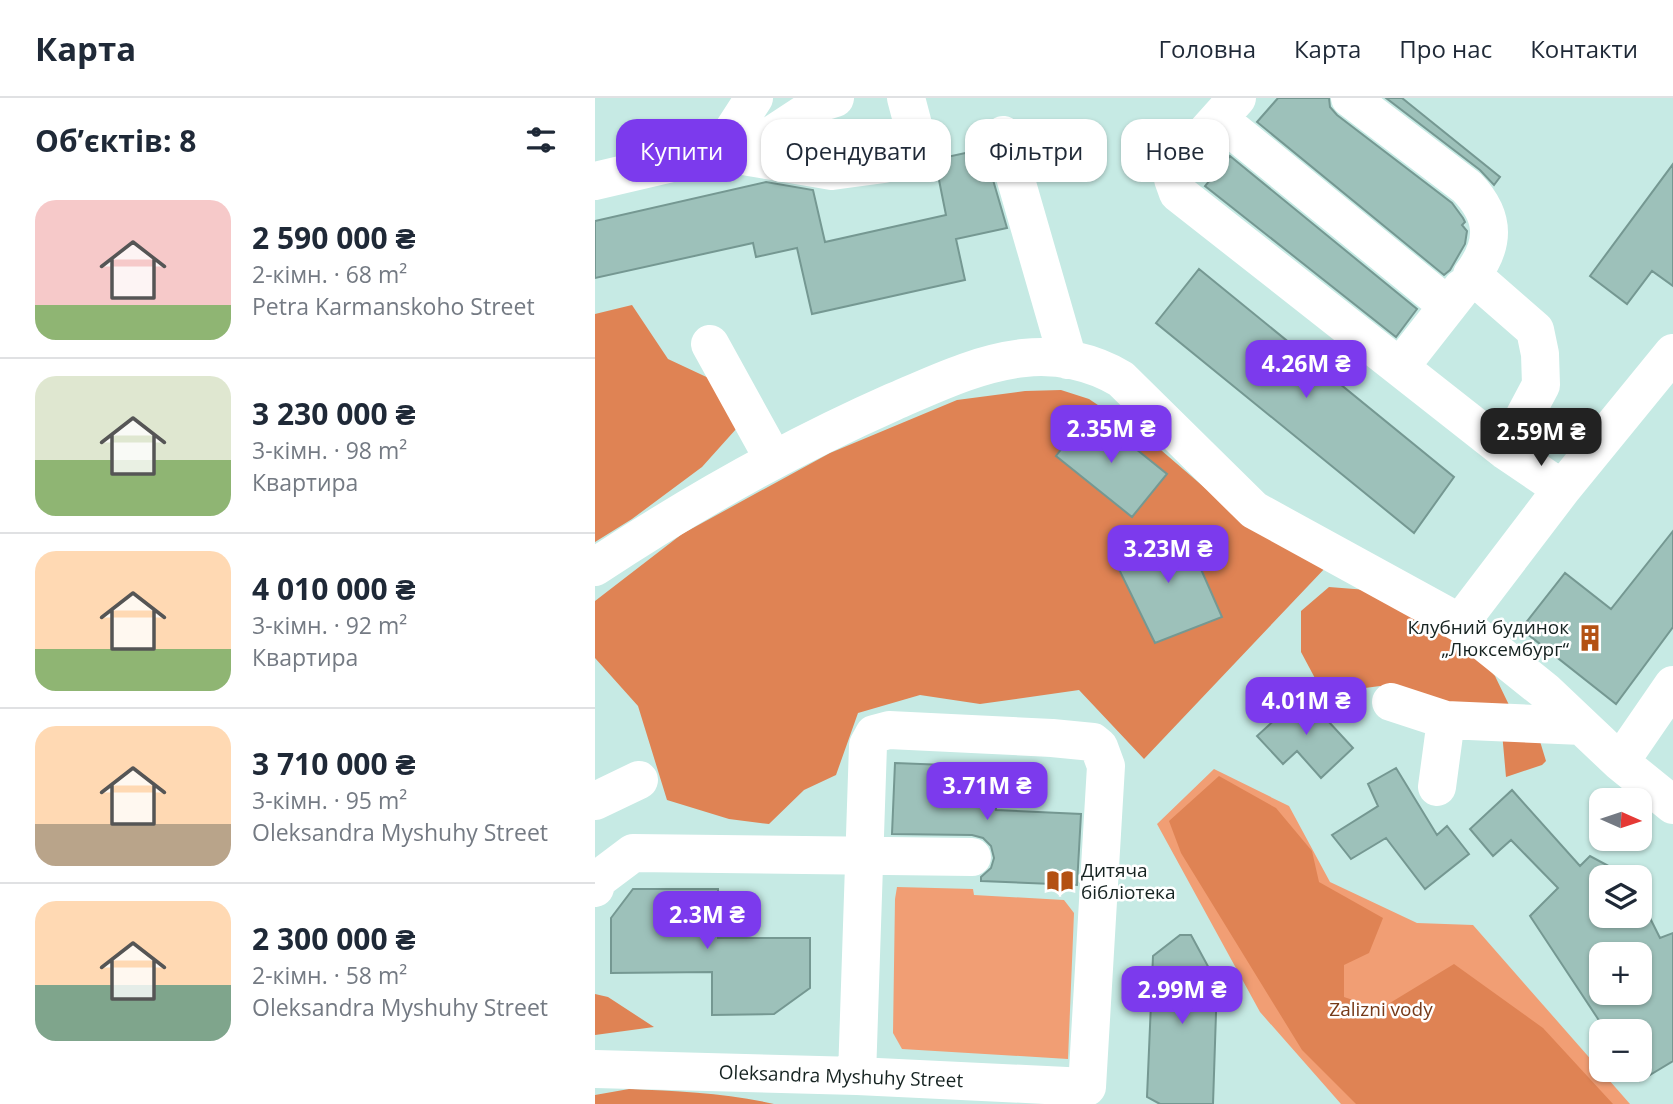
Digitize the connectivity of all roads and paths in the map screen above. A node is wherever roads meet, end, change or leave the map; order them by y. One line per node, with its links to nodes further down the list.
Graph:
1 (754, 98): 6 (street)
2 (835, 98): 8 (street)
3 (906, 98): 7 (street)
4 (1350, 98): 12 (street)
5 (1228, 108): 13 (street); 17 (street)
6 (740, 119)
7 (912, 119)
8 (747, 143)
9 (616, 176): 10 (street)
10 (595, 181)
11 (1017, 182): 16 (street)
12 (1472, 275): 13 (street); 18 (street)
13 (1448, 306): 17 (street)
14 (711, 344): 19 (street)
15 (1673, 353): 20 (street)
16 (1068, 359): 19 (street); 22 (street)
17 (1400, 367): 18 (street)
18 (1506, 451): 20 (street)
19 (774, 460): 21 (street)
20 (1562, 489): 22 (street)
21 (595, 567)
22 (1460, 623): 26 (street)
23 (1673, 685): 27 (street)
24 (1391, 702): 25 (street)
25 (1446, 720): 26 (street); 29 (street)
26 (1582, 726): 27 (street)
27 (1621, 762): 31 (street)
28 (639, 780): 30 (street)
29 (1437, 787)
30 (595, 801)
31 (1673, 804)
32 (864, 854): 33 (street); 34 (street); 36 (street); 37 (street)
33 (972, 857)
34 (595, 888)
35 (595, 1069): 36 (street, Oleksandra Myshuhy Street)
36 (857, 1076): 37 (street, Oleksandra Myshuhy Street)
37 (1099, 1096)

